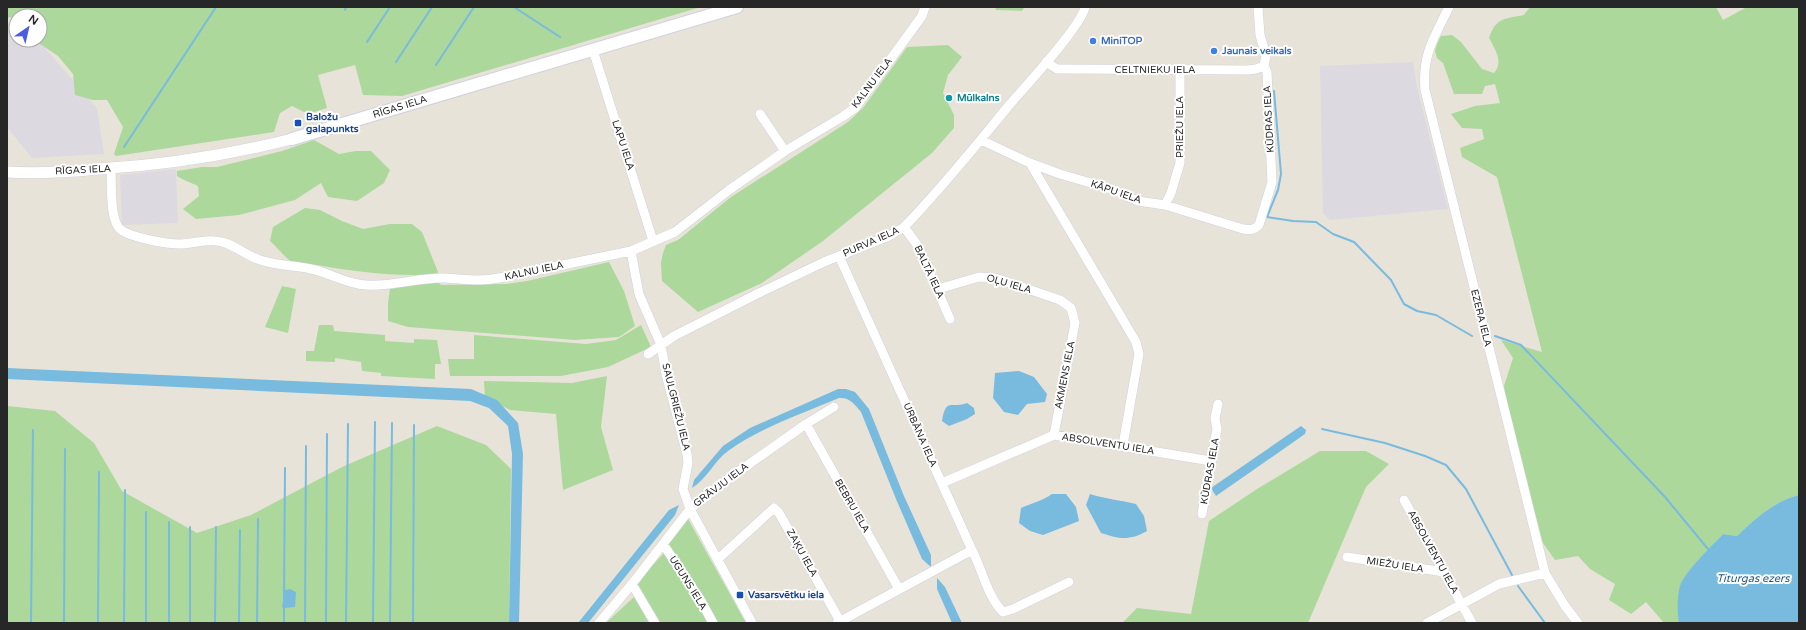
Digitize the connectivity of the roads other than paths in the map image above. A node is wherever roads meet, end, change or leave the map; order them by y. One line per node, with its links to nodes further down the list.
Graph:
1 (737, 7): 6 (main road, RĪGAS IELA)
2 (925, 7): 13 (street, KALNU IELA)
3 (1085, 7): 7 (street, PURVA IELA)
4 (1258, 7): 8 (street, KŪDRAS IELA)
5 (1449, 7): 43 (street, EZERA IELA)
6 (593, 50): 11 (main road, RĪGAS IELA); 20 (street, LAPU IELA)
7 (1046, 62): 9 (street, CELTNIEKU IELA); 12 (street, PURVA IELA)
8 (1264, 66): 9 (street, CELTNIEKU IELA); 19 (street, KŪDRAS IELA)
9 (1180, 70): 17 (street, PRIEŽU IELA)
10 (760, 114): 13 (street)
11 (292, 139): 15 (street, RĪGAS IELA)
12 (981, 140): 14 (street, KĀPU IELA); 18 (street, PURVA IELA)
13 (785, 151): 20 (street, KALNU IELA)
14 (1030, 163): 17 (street, KĀPU IELA); 32 (street)
15 (110, 169): 16 (street, RĪGAS IELA); 21 (street, KALNU IELA)
16 (7, 172)
17 (1165, 205): 19 (street, KĀPU IELA)
18 (904, 227): 22 (street, PURVA IELA); 23 (street, BALTĀ IELA)
19 (1255, 229)
20 (653, 241): 21 (street, KALNU IELA)
21 (631, 252): 26 (street, SAULGRIEŽU IELA)
22 (839, 256): 26 (street, PURVA IELA); 34 (street, URBĀNA IELA)
23 (938, 289): 24 (street, OĻU IELA); 25 (street, BALTĀ IELA)
24 (1074, 315): 31 (street, AKMENS IELA)
25 (950, 319)
26 (661, 345): 27 (street, PURVA IELA); 36 (street, SAULGRIEŽU IELA)
27 (648, 354)
28 (1218, 404): 33 (street, KŪDRAS IELA)
29 (834, 407): 30 (street, GRĀVJU IELA)
30 (806, 424): 36 (street, GRĀVJU IELA); 46 (street, BEBRU IELA)
31 (1054, 435): 32 (street, ABSOLVENTU IELA); 34 (street, ABSOLVENTU IELA)
32 (1123, 445): 33 (street, ABSOLVENTU IELA)
33 (1211, 461): 37 (street, KŪDRAS IELA)
34 (942, 483): 39 (street, URBĀNA IELA)
35 (1404, 500): 42 (street, ABSOLVENTU IELA)
36 (690, 509): 38 (street, GRĀVJU IELA); 41 (street, SAULGRIEŽU IELA)
37 (1202, 514)
38 (663, 544): 45 (street, GRĀVJU IELA); 51 (street, UGUNS IELA)
39 (972, 550): 44 (street, URBĀNA IELA); 46 (street)
40 (1347, 557): 42 (street, MIEŽU IELA)
41 (718, 559): 48 (street, ZAĶU IELA); 52 (street, SAULGRIEŽU IELA)
42 (1444, 572): 47 (street, ABSOLVENTU IELA)
43 (1545, 573): 47 (street); 55 (street, EZERA IELA)
44 (1069, 582)
45 (632, 584): 49 (street, GRĀVJU IELA); 50 (street)
46 (899, 589): 48 (street)
47 (1461, 603): 53 (street); 54 (street, ABSOLVENTU IELA)
48 (838, 622)
49 (599, 623)
50 (655, 623)
51 (713, 623)
52 (752, 623)
53 (1427, 623)
54 (1472, 623)
55 (1578, 623)

